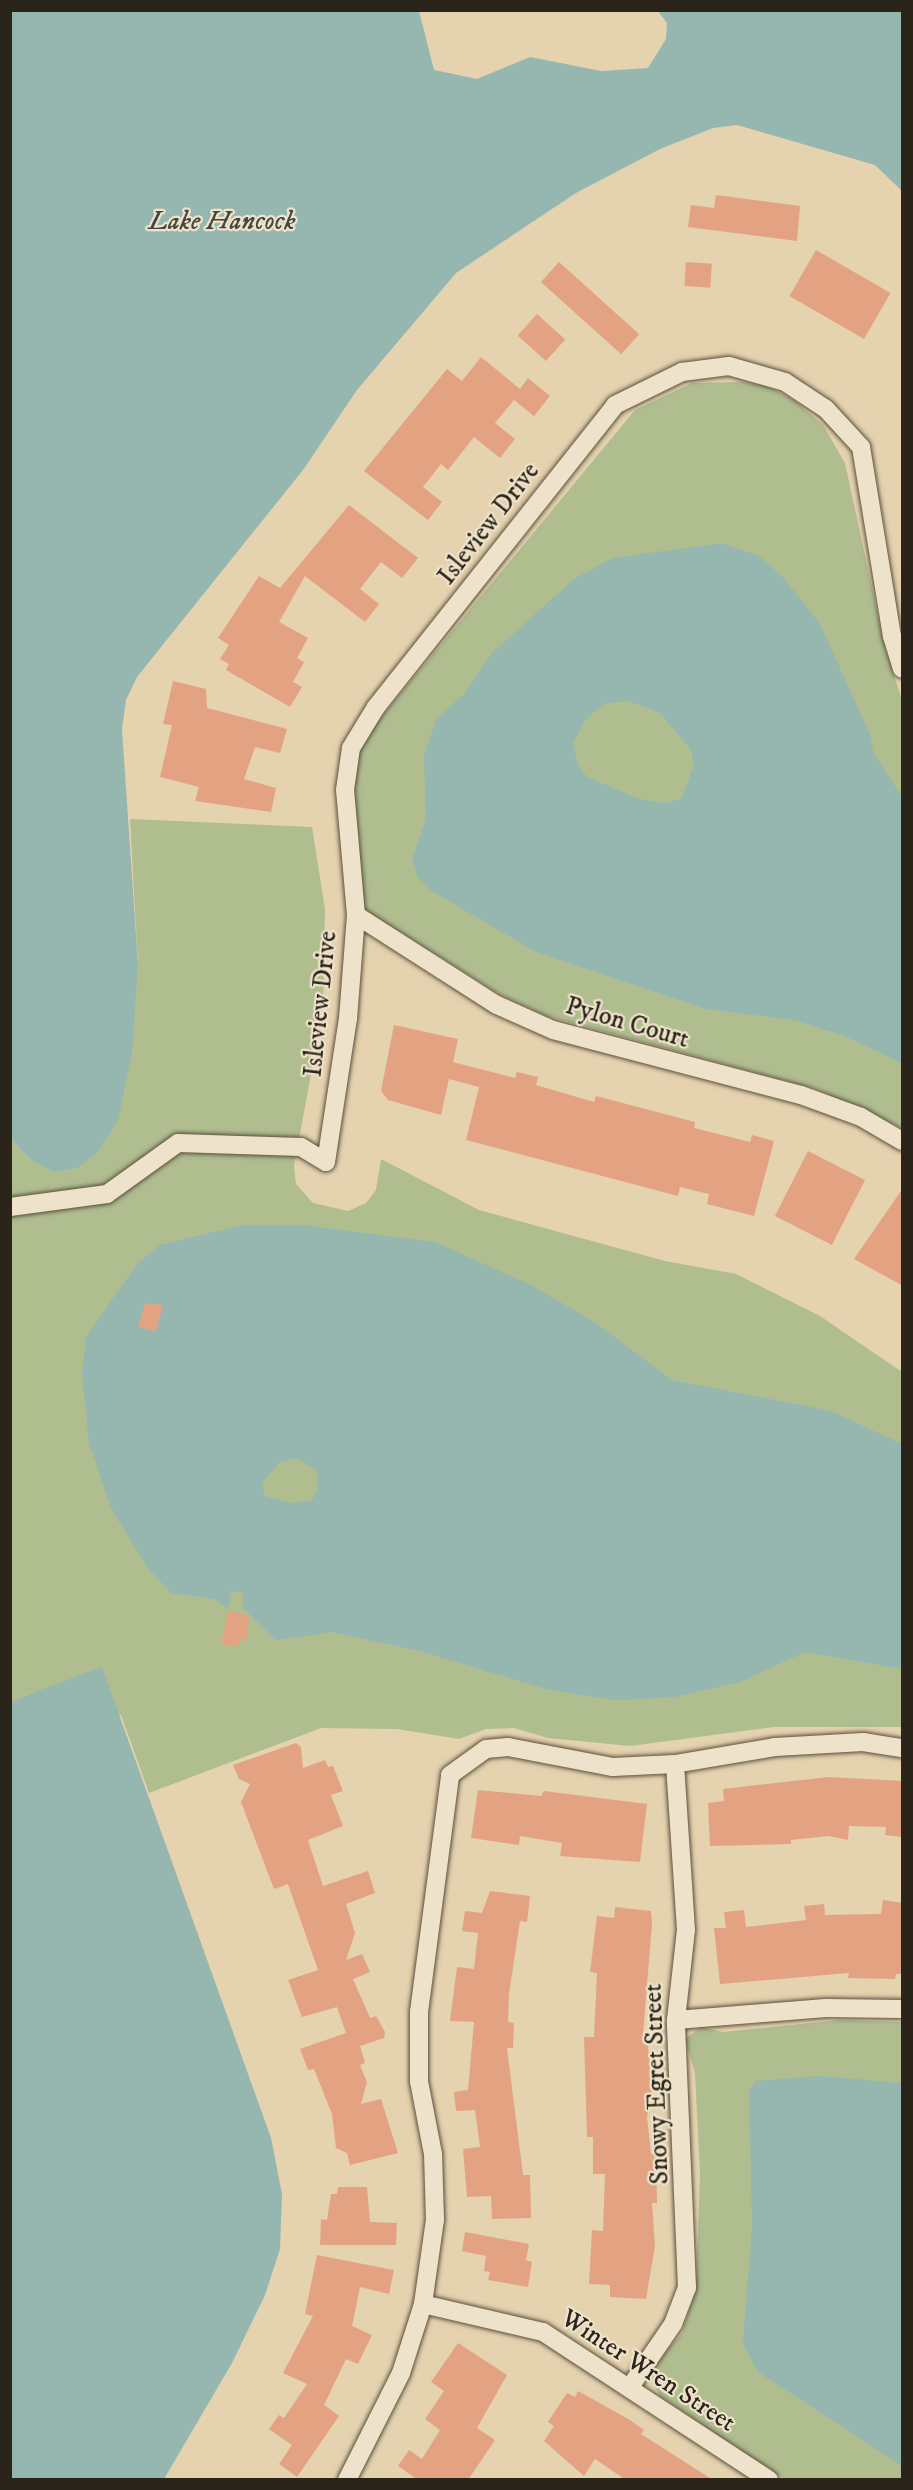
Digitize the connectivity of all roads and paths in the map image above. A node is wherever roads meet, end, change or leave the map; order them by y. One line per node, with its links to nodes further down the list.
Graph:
1 (903, 669): 2 (street, Isleview Drive)
2 (356, 915): 3 (street, Pylon Court); 4 (street, Isleview Drive)
3 (903, 1141)
4 (10, 1207)
5 (903, 1748): 6 (street)
6 (675, 1764): 8 (street, Snowy Egret Street); 9 (street)
7 (903, 2009): 8 (street)
8 (676, 2019): 10 (street, Snowy Egret Street)
9 (423, 2304): 10 (street, Winter Wren Street); 11 (street)
10 (630, 2387): 12 (street, Winter Wren Street)
11 (347, 2480)
12 (769, 2480)

